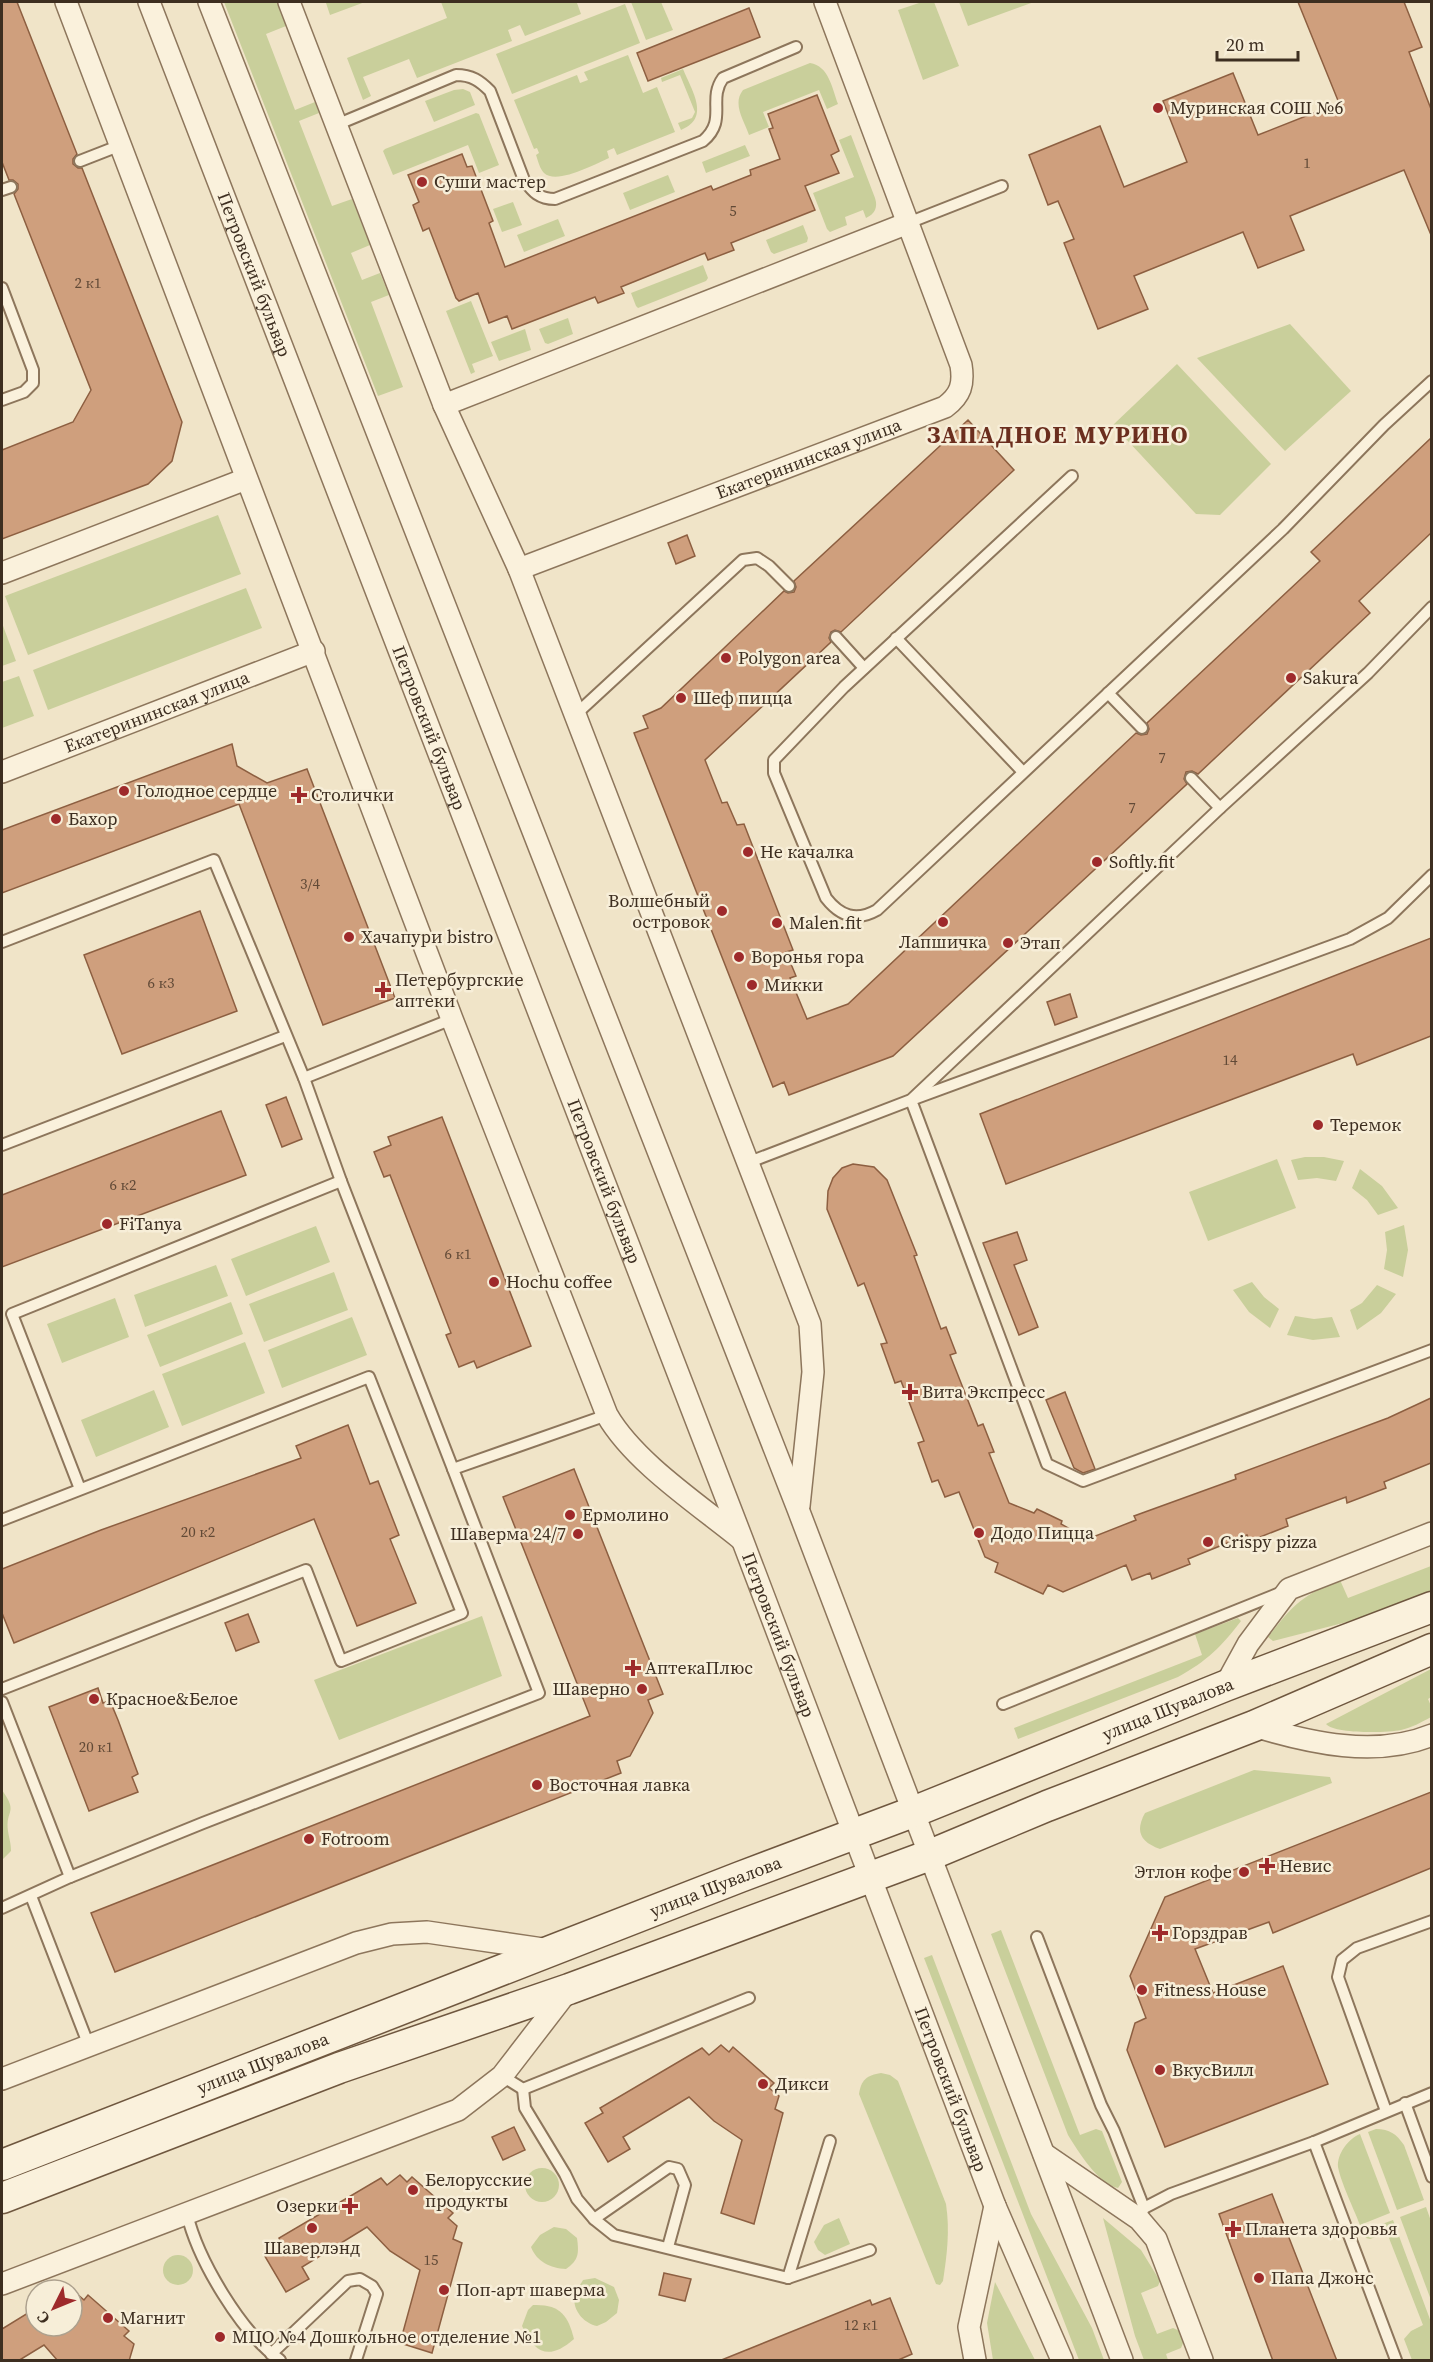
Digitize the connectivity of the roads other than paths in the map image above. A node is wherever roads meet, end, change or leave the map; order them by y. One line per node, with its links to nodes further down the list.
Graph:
1 (66, 2): 8 (street)
2 (148, 2): 49 (street, Петровский бульвар)
3 (209, 2): 46 (street)
4 (290, 2): 7 (street)
5 (825, 2): 11 (street, Екатерининская улица)
6 (796, 47): 7 (lane)
7 (336, 125): 15 (street)
8 (121, 146): 9 (lane); 17 (street)
9 (80, 161)
10 (1002, 186): 11 (lane)
11 (908, 223): 15 (street); 18 (street, Екатерининская улица)
12 (2, 288): 14 (lane)
13 (1431, 381): 26 (lane)
14 (2, 400)
15 (444, 405): 18 (street)
16 (1072, 476): 23 (lane)
17 (246, 479): 19 (street); 24 (street)
18 (519, 569): 27 (street)
19 (2, 573)
20 (789, 586): 27 (lane)
21 (1431, 607): 32 (lane)
22 (836, 638): 25 (lane)
23 (896, 638): 25 (lane); 30 (lane)
24 (314, 651): 29 (street, Екатерининская улица); 35 (street)
25 (864, 668): 30 (lane)
26 (1108, 693): 28 (lane); 30 (lane)
27 (575, 715): 40 (street)
28 (1142, 728)
29 (2, 772)
30 (1023, 772)
31 (1191, 778): 32 (lane)
32 (1220, 808): 38 (lane)
33 (1431, 875): 38 (lane)
34 (2, 942): 36 (lane)
35 (452, 1019): 37 (lane); 43 (street)
36 (285, 1036): 37 (lane); 39 (lane)
37 (304, 1078): 41 (lane)
38 (911, 1100): 40 (lane); 42 (lane)
39 (2, 1145)
40 (747, 1163): 46 (street)
41 (341, 1180): 44 (lane); 45 (lane)
42 (1431, 1350)
43 (606, 1414): 44 (lane); 49 (street)
44 (453, 1469): 62 (lane)
45 (80, 1489): 47 (lane); 54 (lane)
46 (798, 1509): 59 (street)
47 (2, 1520)
48 (1431, 1533): 50 (street)
49 (742, 1539): 60 (street, Петровский бульвар)
50 (1289, 1589): 53 (street); 56 (lane)
51 (1431, 1608): 53 (street, улица Шувалова)
52 (1431, 1649): 57 (street, улица Шувалова)
53 (1225, 1686): 59 (street, улица Шувалова)
54 (2, 1689)
55 (2, 1702): 62 (lane)
56 (1003, 1704)
57 (1254, 1726): 58 (street); 61 (street, улица Шувалова)
58 (1431, 1735)
59 (913, 1812): 60 (street, улица Шувалова); 61 (street)
60 (854, 1834): 63 (street, Петровский бульвар); 68 (street, улица Шувалова)
61 (930, 1855): 63 (street, улица Шувалова); 80 (street)
62 (70, 1877): 64 (lane)
63 (870, 1877): 69 (street, улица Шувалова); 84 (street, Петровский бульвар)
64 (31, 1896): 65 (lane); 71 (lane)
65 (2, 1908)
66 (1431, 1921): 77 (lane)
67 (1036, 1938): 86 (lane)
68 (554, 1951): 71 (street); 81 (street, улица Шувалова)
69 (569, 1989): 72 (street); 83 (street, улица Шувалова)
70 (749, 1998): 74 (lane)
71 (88, 2046): 73 (street)
72 (502, 2076): 74 (lane); 85 (street)
73 (2, 2079)
74 (524, 2089): 87 (lane)
75 (1431, 2093): 76 (lane)
76 (1405, 2103): 77 (lane); 82 (lane)
77 (1386, 2111): 79 (lane)
78 (830, 2141): 90 (lane)
79 (1314, 2142): 86 (lane); 98 (lane)
80 (1044, 2154): 86 (street); 96 (street)
81 (2, 2165)
82 (1431, 2177)
83 (2, 2198)
84 (995, 2206): 94 (street); 95 (street, Петровский бульвар)
85 (187, 2214): 91 (street); 92 (lane)
86 (1142, 2214): 97 (street)
87 (594, 2219): 88 (lane); 88 (lane)
88 (669, 2247): 90 (lane)
89 (870, 2250): 90 (lane)
90 (788, 2278)
91 (2, 2284)
92 (276, 2357): 93 (lane)
93 (356, 2361)
94 (975, 2361)
95 (1062, 2361)
96 (1122, 2361)
97 (1202, 2361)
98 (1396, 2361)

